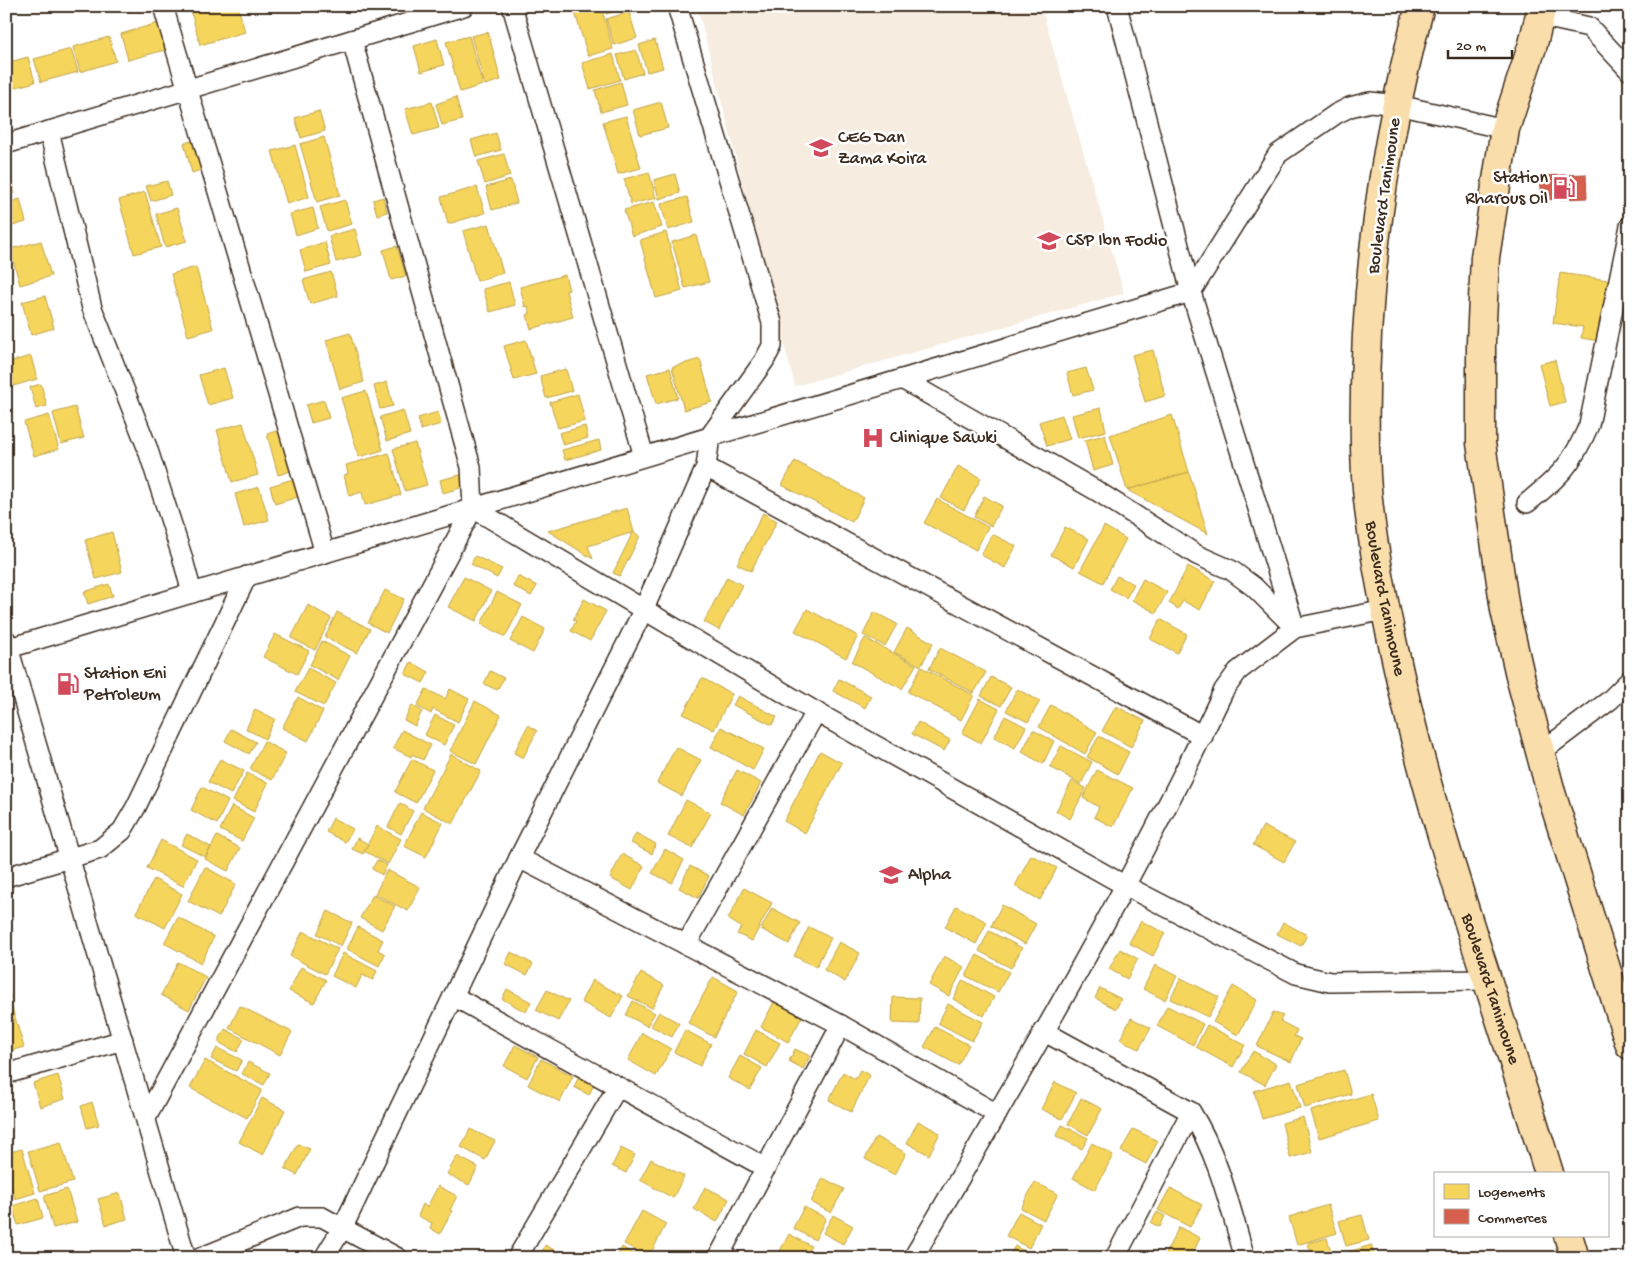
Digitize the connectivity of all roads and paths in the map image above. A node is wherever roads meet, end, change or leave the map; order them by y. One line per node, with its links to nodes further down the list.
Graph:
1 (164, 6): 10 (street)
2 (464, 6): 8 (street)
3 (512, 6): 19 (street)
4 (677, 6): 18 (street)
5 (1117, 6): 16 (street)
6 (1420, 6): 11 (main road, Boulevard Tanimoune)
7 (1541, 11): 9 (street); 12 (main road)
8 (352, 40): 10 (street); 22 (street)
9 (1630, 71)
10 (188, 90): 13 (street); 23 (street)
11 (1398, 106): 12 (street); 16 (street); 26 (main road, Boulevard Tanimoune)
12 (1505, 129): 33 (main road)
13 (49, 132): 14 (street); 25 (street)
14 (6, 144)
15 (1630, 226): 21 (street)
16 (1191, 292): 17 (street); 28 (street)
17 (902, 379): 18 (street); 28 (street)
18 (710, 436): 19 (street); 20 (street)
19 (644, 456): 22 (street)
20 (706, 467): 27 (street); 32 (street)
21 (1527, 503)
22 (474, 508): 23 (street); 27 (street); 50 (street)
23 (325, 552): 24 (street)
24 (247, 576): 25 (street); 35 (street)
25 (192, 593): 29 (street)
26 (1385, 610): 28 (street); 39 (main road, Boulevard Tanimoune)
27 (643, 611): 31 (street); 34 (street)
28 (1295, 628): 32 (street)
29 (7, 646): 35 (street)
30 (1630, 680): 33 (street)
31 (816, 712): 37 (street); 38 (street)
32 (1203, 736): 37 (street)
33 (1541, 752): 41 (main road)
34 (519, 858): 38 (street); 40 (street)
35 (70, 859): 36 (street); 44 (street)
36 (6, 877)
37 (1124, 885): 39 (street); 43 (street)
38 (686, 945): 42 (street)
39 (1487, 980): 52 (main road, Boulevard Tanimoune)
40 (453, 996): 47 (street); 53 (street)
41 (1625, 1012): 45 (main road)
42 (841, 1024): 49 (street); 51 (street)
43 (1043, 1031): 48 (street); 49 (street)
44 (123, 1040): 46 (street); 50 (street)
45 (1630, 1044)
46 (6, 1074)
47 (617, 1088): 51 (street); 59 (street)
48 (1192, 1112): 62 (street); 63 (street)
49 (997, 1114): 61 (street)
50 (146, 1118): 55 (street)
51 (766, 1168): 60 (street)
52 (1549, 1172)
53 (343, 1226): 56 (street); 57 (street); 58 (street)
54 (1568, 1236): 64 (main road)
55 (186, 1258)
56 (200, 1258)
57 (324, 1258)
58 (398, 1258)
59 (517, 1258)
60 (718, 1258)
61 (913, 1258)
62 (1115, 1258)
63 (1245, 1258)
64 (1575, 1258)

